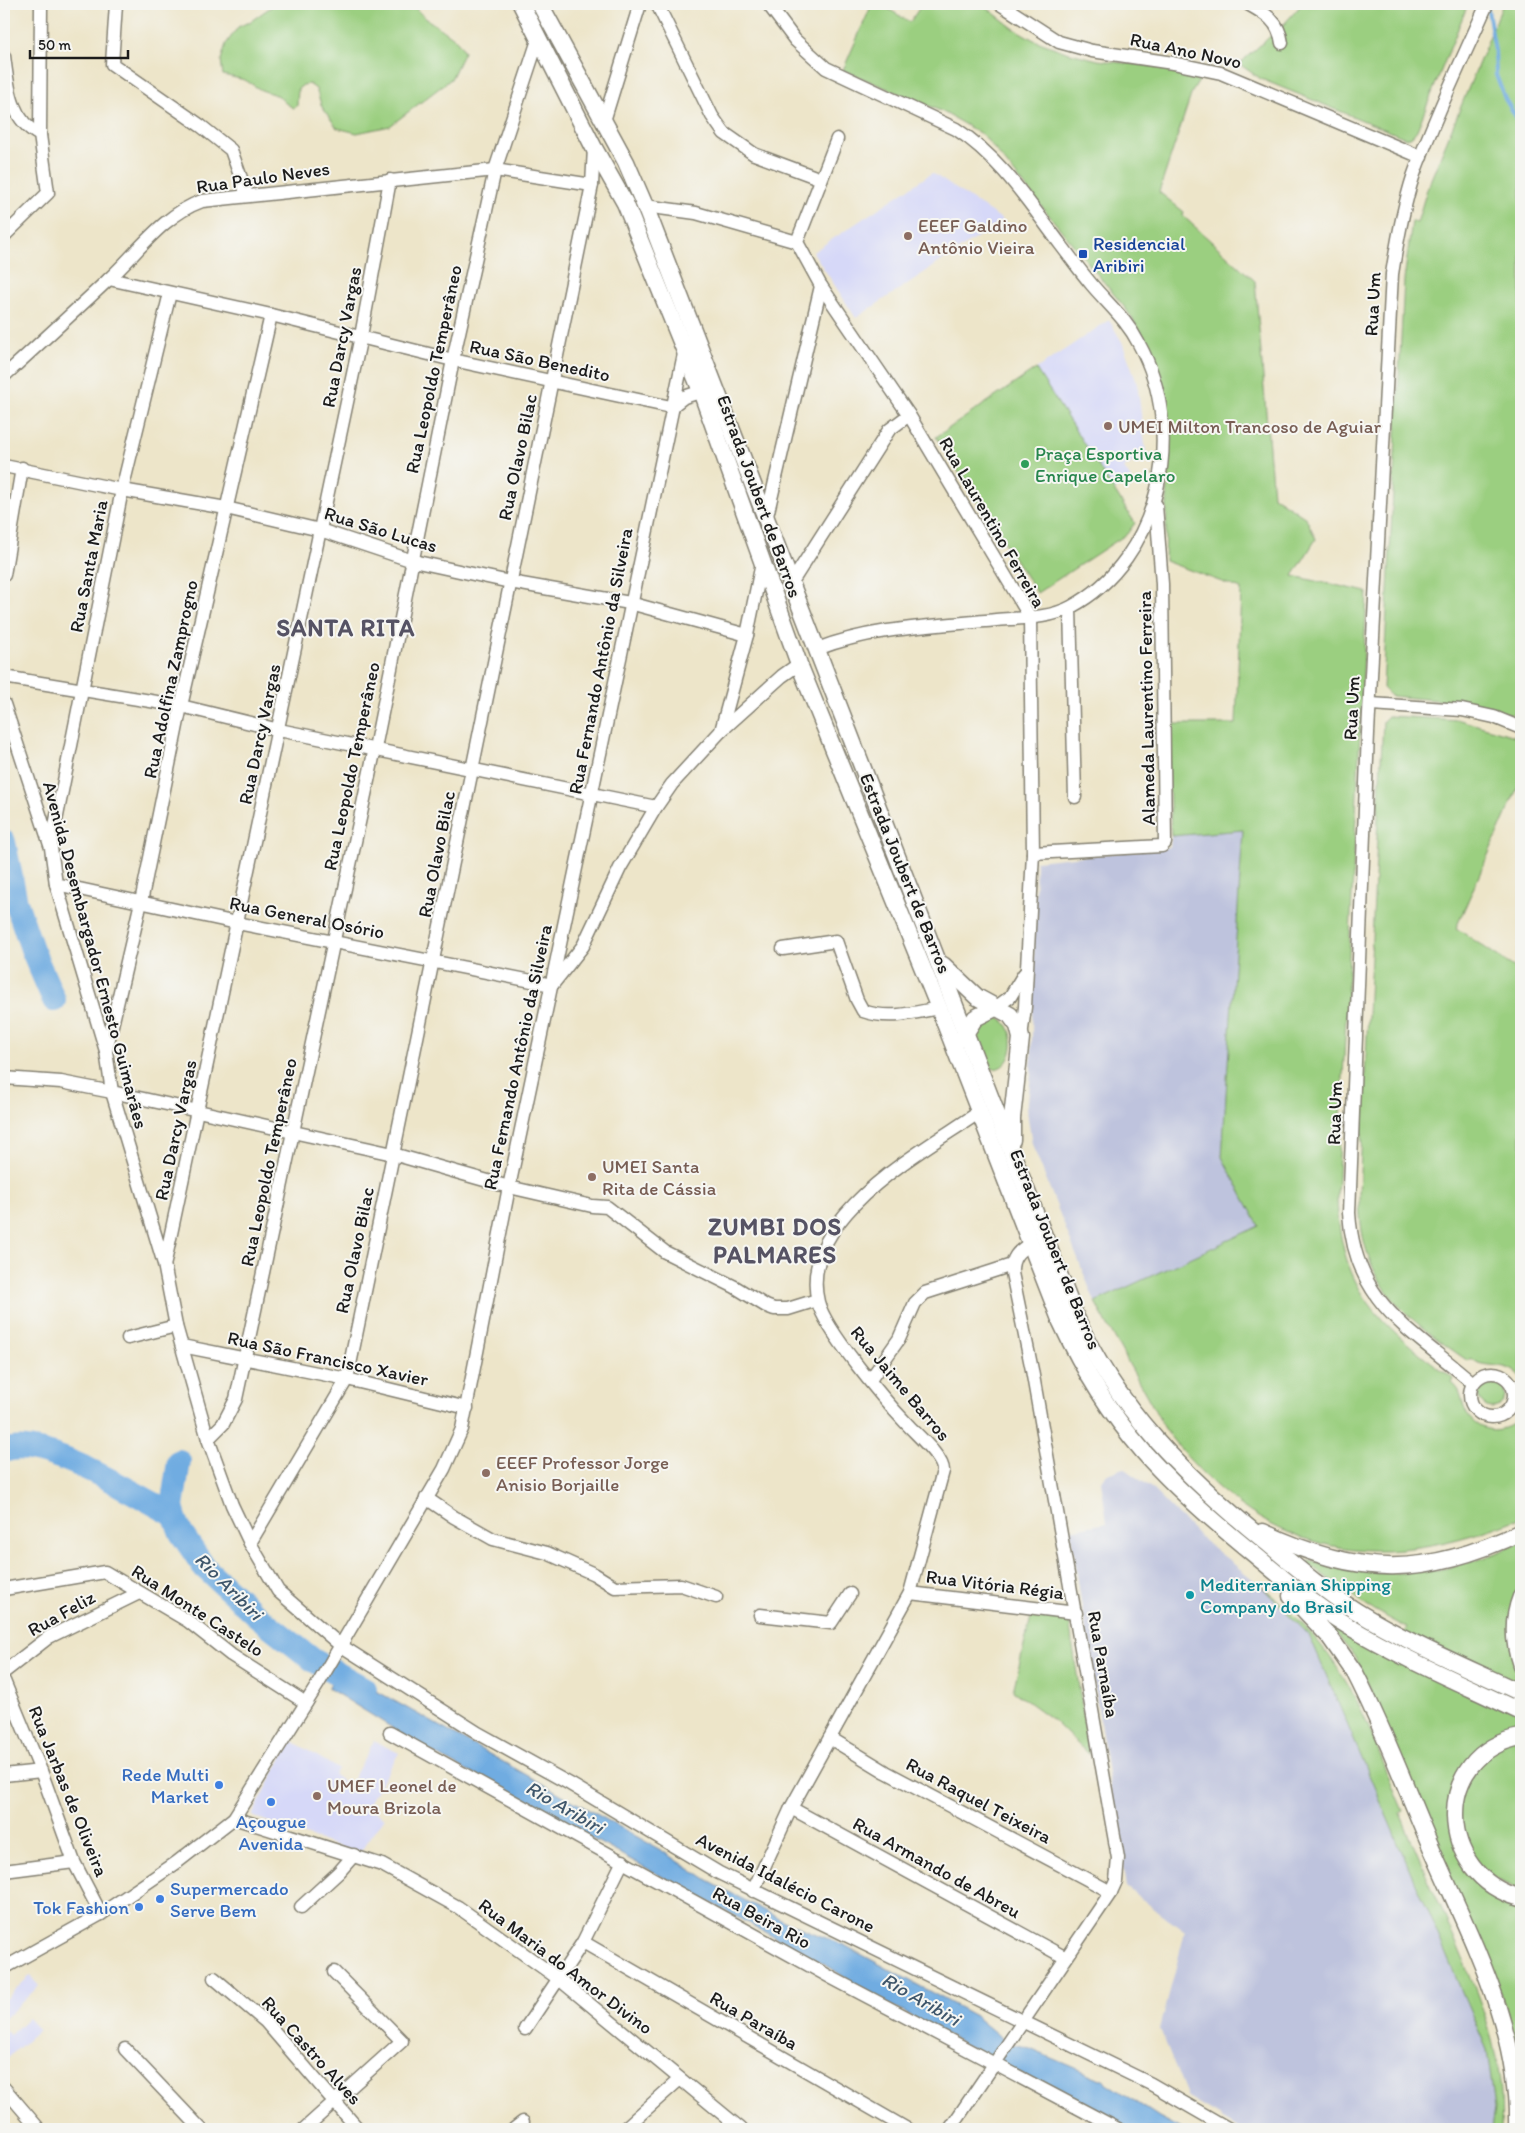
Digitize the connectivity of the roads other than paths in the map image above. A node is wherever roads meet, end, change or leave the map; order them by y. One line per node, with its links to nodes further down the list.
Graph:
1 (41, 4): 15 (street)
2 (116, 4): 23 (street)
3 (521, 4): 11 (main road, Estrada Joubert de Barros)
4 (540, 4): 14 (main road, Estrada Joubert de Barros)
5 (640, 4): 14 (street)
6 (658, 4): 20 (street)
7 (768, 4): 42 (street)
8 (1000, 4): 18 (street, Rua Ano Novo)
9 (1248, 4): 12 (street)
10 (1487, 4): 18 (street, Rua Um)
11 (539, 37): 17 (main road, Estrada Joubert de Barros); 19 (street, Rua Leopoldo Temperâneo)
12 (1282, 43)
13 (4, 56): 15 (street)
14 (604, 121): 24 (main road, Estrada Joubert de Barros)
15 (40, 135): 25 (street)
16 (837, 139): 20 (street)
17 (594, 148): 22 (street, Rua Olavo Bilac); 32 (main road, Estrada Joubert de Barros)
18 (1421, 157): 60 (street, Rua Um)
19 (495, 170): 21 (street, Rua Paulo Neves); 22 (street, Rua Paulo Neves); 33 (street, Rua Leopoldo Temperâneo)
20 (821, 179): 26 (street)
21 (390, 180): 23 (street, Rua Paulo Neves); 31 (street, Rua Darcy Vargas)
22 (592, 186): 35 (street, Rua Olavo Bilac)
23 (247, 195): 27 (street, Rua Paulo Neves)
24 (645, 206): 26 (street); 36 (main road, Estrada Joubert de Barros)
25 (4, 236)
26 (797, 242): 28 (street, Rua Laurentino Ferreira)
27 (109, 279): 29 (street, Rua São Benedito); 34 (street, Rua Paulo Neves)
28 (821, 286): 38 (street, Rua Laurentino Ferreira); 44 (street)
29 (170, 294): 30 (street, Rua São Benedito); 41 (street, Rua Santa Maria)
30 (270, 315): 31 (street, Rua São Benedito); 43 (street, Rua Adolfina Zamprogno)
31 (361, 336): 33 (street, Rua São Benedito); 45 (street, Rua Darcy Vargas)
32 (685, 349): 36 (main road, Estrada Joubert de Barros); 37 (street, Rua Fernando Antônio da Silveira)
33 (453, 360): 35 (street, Rua São Benedito); 46 (street, Rua Leopoldo Temperâneo)
34 (4, 376)
35 (552, 382): 37 (street, Rua São Benedito); 49 (street, Rua Olavo Bilac)
36 (709, 389): 37 (street); 44 (main road, Estrada Joubert de Barros); 47 (main road, Estrada Joubert de Barros)
37 (671, 407): 51 (street, Rua Fernando Antônio da Silveira)
38 (909, 415): 50 (street); 53 (street, Rua Laurentino Ferreira)
39 (4, 466): 40 (street, Rua São Lucas)
40 (22, 468): 41 (street, Rua São Lucas); 48 (street)
41 (122, 490): 43 (street, Rua São Lucas); 58 (street, Rua Santa Maria)
42 (1156, 498): 52 (street); 71 (street, Alameda Laurentino Ferreira)
43 (226, 508): 45 (street, Rua São Lucas); 61 (street, Rua Adolfina Zamprogno)
44 (766, 520): 50 (main road, Estrada Joubert de Barros)
45 (320, 530): 46 (street, Rua São Lucas); 63 (street, Rua Darcy Vargas)
46 (413, 561): 49 (street, Rua São Lucas); 65 (street, Rua Leopoldo Temperâneo)
47 (762, 563): 54 (street); 56 (main road, Estrada Joubert de Barros)
48 (4, 574)
49 (510, 582): 51 (street, Rua São Lucas); 66 (street, Rua Olavo Bilac)
50 (790, 585): 55 (main road, Estrada Joubert de Barros)
51 (630, 603): 54 (street, Rua São Lucas); 67 (street, Rua Fernando Antônio da Silveira)
52 (1070, 608): 53 (street); 68 (street)
53 (1030, 617): 55 (street); 71 (street, Rua Laurentino Ferreira)
54 (747, 635): 64 (street)
55 (817, 649): 77 (main road, Estrada Joubert de Barros)
56 (799, 664): 64 (street); 81 (main road, Estrada Joubert de Barros)
57 (4, 677): 58 (street)
58 (83, 690): 61 (street); 70 (street, Rua Santa Maria)
59 (4, 704): 70 (street, Avenida Desembargador Ernesto Guimarães)
60 (1371, 704): 62 (street); 105 (street, Rua Um)
61 (181, 706): 63 (street); 73 (street, Rua Adolfina Zamprogno)
62 (1521, 728)
63 (279, 730): 65 (street); 74 (street, Rua Darcy Vargas)
64 (721, 731): 69 (street)
65 (375, 748): 66 (street); 75 (street, Rua Leopoldo Temperâneo)
66 (472, 769): 67 (street); 78 (street, Rua Olavo Bilac)
67 (592, 796): 69 (street); 80 (street, Rua Fernando Antônio da Silveira)
68 (1075, 797)
69 (656, 807): 80 (street)
70 (51, 848): 72 (street, Avenida Desembargador Ernesto Guimarães)
71 (1033, 853): 79 (street, Rua Laurentino Ferreira)
72 (56, 884): 73 (street, Rua General Osório); 85 (street, Avenida Desembargador Ernesto Guimarães)
73 (141, 902): 74 (street, Rua General Osório); 85 (street, Rua Adolfina Zamprogno)
74 (237, 923): 75 (street, Rua General Osório); 89 (street, Rua Darcy Vargas)
75 (333, 940): 78 (street, Rua General Osório); 91 (street, Rua Leopoldo Temperâneo)
76 (783, 949): 81 (street)
77 (937, 958): 82 (main road); 83 (main road, Estrada Joubert de Barros)
78 (434, 961): 80 (street, Rua General Osório); 92 (street, Rua Olavo Bilac)
79 (1026, 969): 82 (street, Rua Laurentino Ferreira); 84 (street, Rua Laurentino Ferreira)
80 (552, 985): 94 (street, Rua Fernando Antônio da Silveira)
81 (939, 1008): 86 (main road, Estrada Joubert de Barros)
82 (995, 1008): 83 (main road); 84 (main road)
83 (966, 1031): 86 (main road); 93 (main road, Estrada Joubert de Barros)
84 (1021, 1038): 93 (main road)
85 (106, 1051): 88 (street, Avenida Desembargador Ernesto Guimarães)
86 (957, 1056): 90 (main road, Estrada Joubert de Barros)
87 (4, 1078): 88 (street)
88 (112, 1092): 89 (street); 96 (street, Avenida Desembargador Ernesto Guimarães)
89 (198, 1111): 91 (street); 96 (street, Rua Darcy Vargas)
90 (978, 1113): 95 (main road, Estrada Joubert de Barros); 98 (street, Rua Jaime Barros)
91 (294, 1131): 92 (street); 102 (street, Rua Leopoldo Temperâneo)
92 (393, 1154): 94 (street); 103 (street, Rua Olavo Bilac)
93 (1017, 1163): 109 (main road, Estrada Joubert de Barros)
94 (508, 1187): 98 (street); 106 (street, Rua Fernando Antônio da Silveira)
95 (1030, 1244): 97 (street); 112 (main road, Estrada Joubert de Barros)
96 (164, 1264): 99 (street, Avenida Desembargador Ernesto Guimarães)
97 (1012, 1266): 104 (street); 119 (street, Rua Parnaíba)
98 (817, 1300): 104 (street, Rua Jaime Barros)
99 (176, 1326): 100 (street); 101 (street, Avenida Desembargador Ernesto Guimarães)
100 (128, 1338)
101 (182, 1346): 102 (street, Rua São Francisco Xavier); 107 (street, Avenida Desembargador Ernesto Guimarães)
102 (245, 1359): 103 (street, Rua São Francisco Xavier); 107 (street, Rua Leopoldo Temperâneo)
103 (346, 1380): 106 (street, Rua São Francisco Xavier); 111 (street, Rua Olavo Bilac)
104 (870, 1380): 115 (street, Rua Jaime Barros)
105 (1473, 1383)
106 (467, 1408): 108 (street, Rua Fernando Antônio da Silveira)
107 (208, 1439): 111 (street, Avenida Desembargador Ernesto Guimarães)
108 (426, 1498): 117 (street); 122 (street, Rua Fernando Antônio da Silveira)
109 (1241, 1522): 110 (main road); 121 (main road, Estrada Joubert de Barros)
110 (1521, 1532)
111 (250, 1543): 122 (street, Avenida Desembargador Ernesto Guimarães)
112 (1245, 1547): 121 (main road, Estrada Joubert de Barros); 168 (main road)
113 (4, 1589): 114 (street, Rua Monte Castelo)
114 (139, 1593): 124 (street, Rua Feliz); 127 (street, Rua Monte Castelo)
115 (910, 1593): 119 (street, Rua Vitória Régia); 131 (street, Rua Jaime Barros)
116 (850, 1594): 120 (street)
117 (716, 1597)
118 (1521, 1597): 123 (main road)
119 (1076, 1613): 141 (street, Rua Parnaíba)
120 (760, 1615)
121 (1398, 1644): 126 (main road); 128 (main road)
122 (340, 1645): 127 (street, Rua Fernando Antônio da Silveira); 140 (street, Avenida Idalécio Carone)
123 (1521, 1665)
124 (4, 1672)
125 (4, 1681): 132 (street, Rua Jarbas de Oliveira)
126 (1521, 1693)
127 (306, 1704): 135 (street, Rua Fernando Antônio da Silveira)
128 (1521, 1712)
129 (390, 1733): 137 (street, Rua Beira Rio)
130 (1521, 1737): 142 (main road)
131 (830, 1738): 134 (street, Rua Jaime Barros); 141 (street, Rua Raquel Teixeira)
132 (41, 1771): 133 (street); 138 (street, Rua Jarbas de Oliveira)
133 (4, 1775)
134 (791, 1808): 140 (street, Rua Jaime Barros); 146 (street, Rua Armando de Abreu)
135 (234, 1818): 136 (street, Rua Maria do Amor Divino); 144 (street, Rua Fernando Antônio da Silveira)
136 (354, 1855): 143 (street); 150 (street, Rua Maria do Amor Divino)
137 (623, 1861): 145 (street); 154 (street, Rua Beira Rio)
138 (74, 1862): 139 (street); 144 (street, Rua Jarbas de Oliveira)
139 (4, 1871)
140 (753, 1891): 151 (street, Avenida Idalécio Carone)
141 (1111, 1892): 146 (street, Rua Parnaíba)
142 (1521, 1898)
143 (301, 1907)
144 (101, 1914): 147 (street, Rua Fernando Antônio da Silveira)
145 (582, 1942): 150 (street); 164 (street, Rua Paraíba)
146 (1066, 1958): 151 (street, Rua Parnaíba)
147 (4, 1968)
148 (334, 1972): 157 (street)
149 (214, 1978): 157 (street, Rua Castro Alves)
150 (559, 1979): 152 (street); 155 (street, Rua Maria do Amor Divino)
151 (1024, 2021): 154 (street, Rua Parnaíba); 167 (street, Avenida Idalécio Carone)
152 (524, 2029)
153 (125, 2050): 159 (street)
154 (994, 2064): 165 (street); 166 (street, Rua Beira Rio)
155 (680, 2079): 162 (street); 163 (street, Rua Maria do Amor Divino)
156 (4, 2088): 158 (street)
157 (334, 2102): 160 (street); 161 (street, Rua Castro Alves)
158 (39, 2129)
159 (201, 2129)
160 (304, 2129)
161 (358, 2129)
162 (624, 2129)
163 (741, 2129)
164 (907, 2129)
165 (950, 2129)
166 (1118, 2129)
167 (1229, 2129)
168 (1517, 2129)

